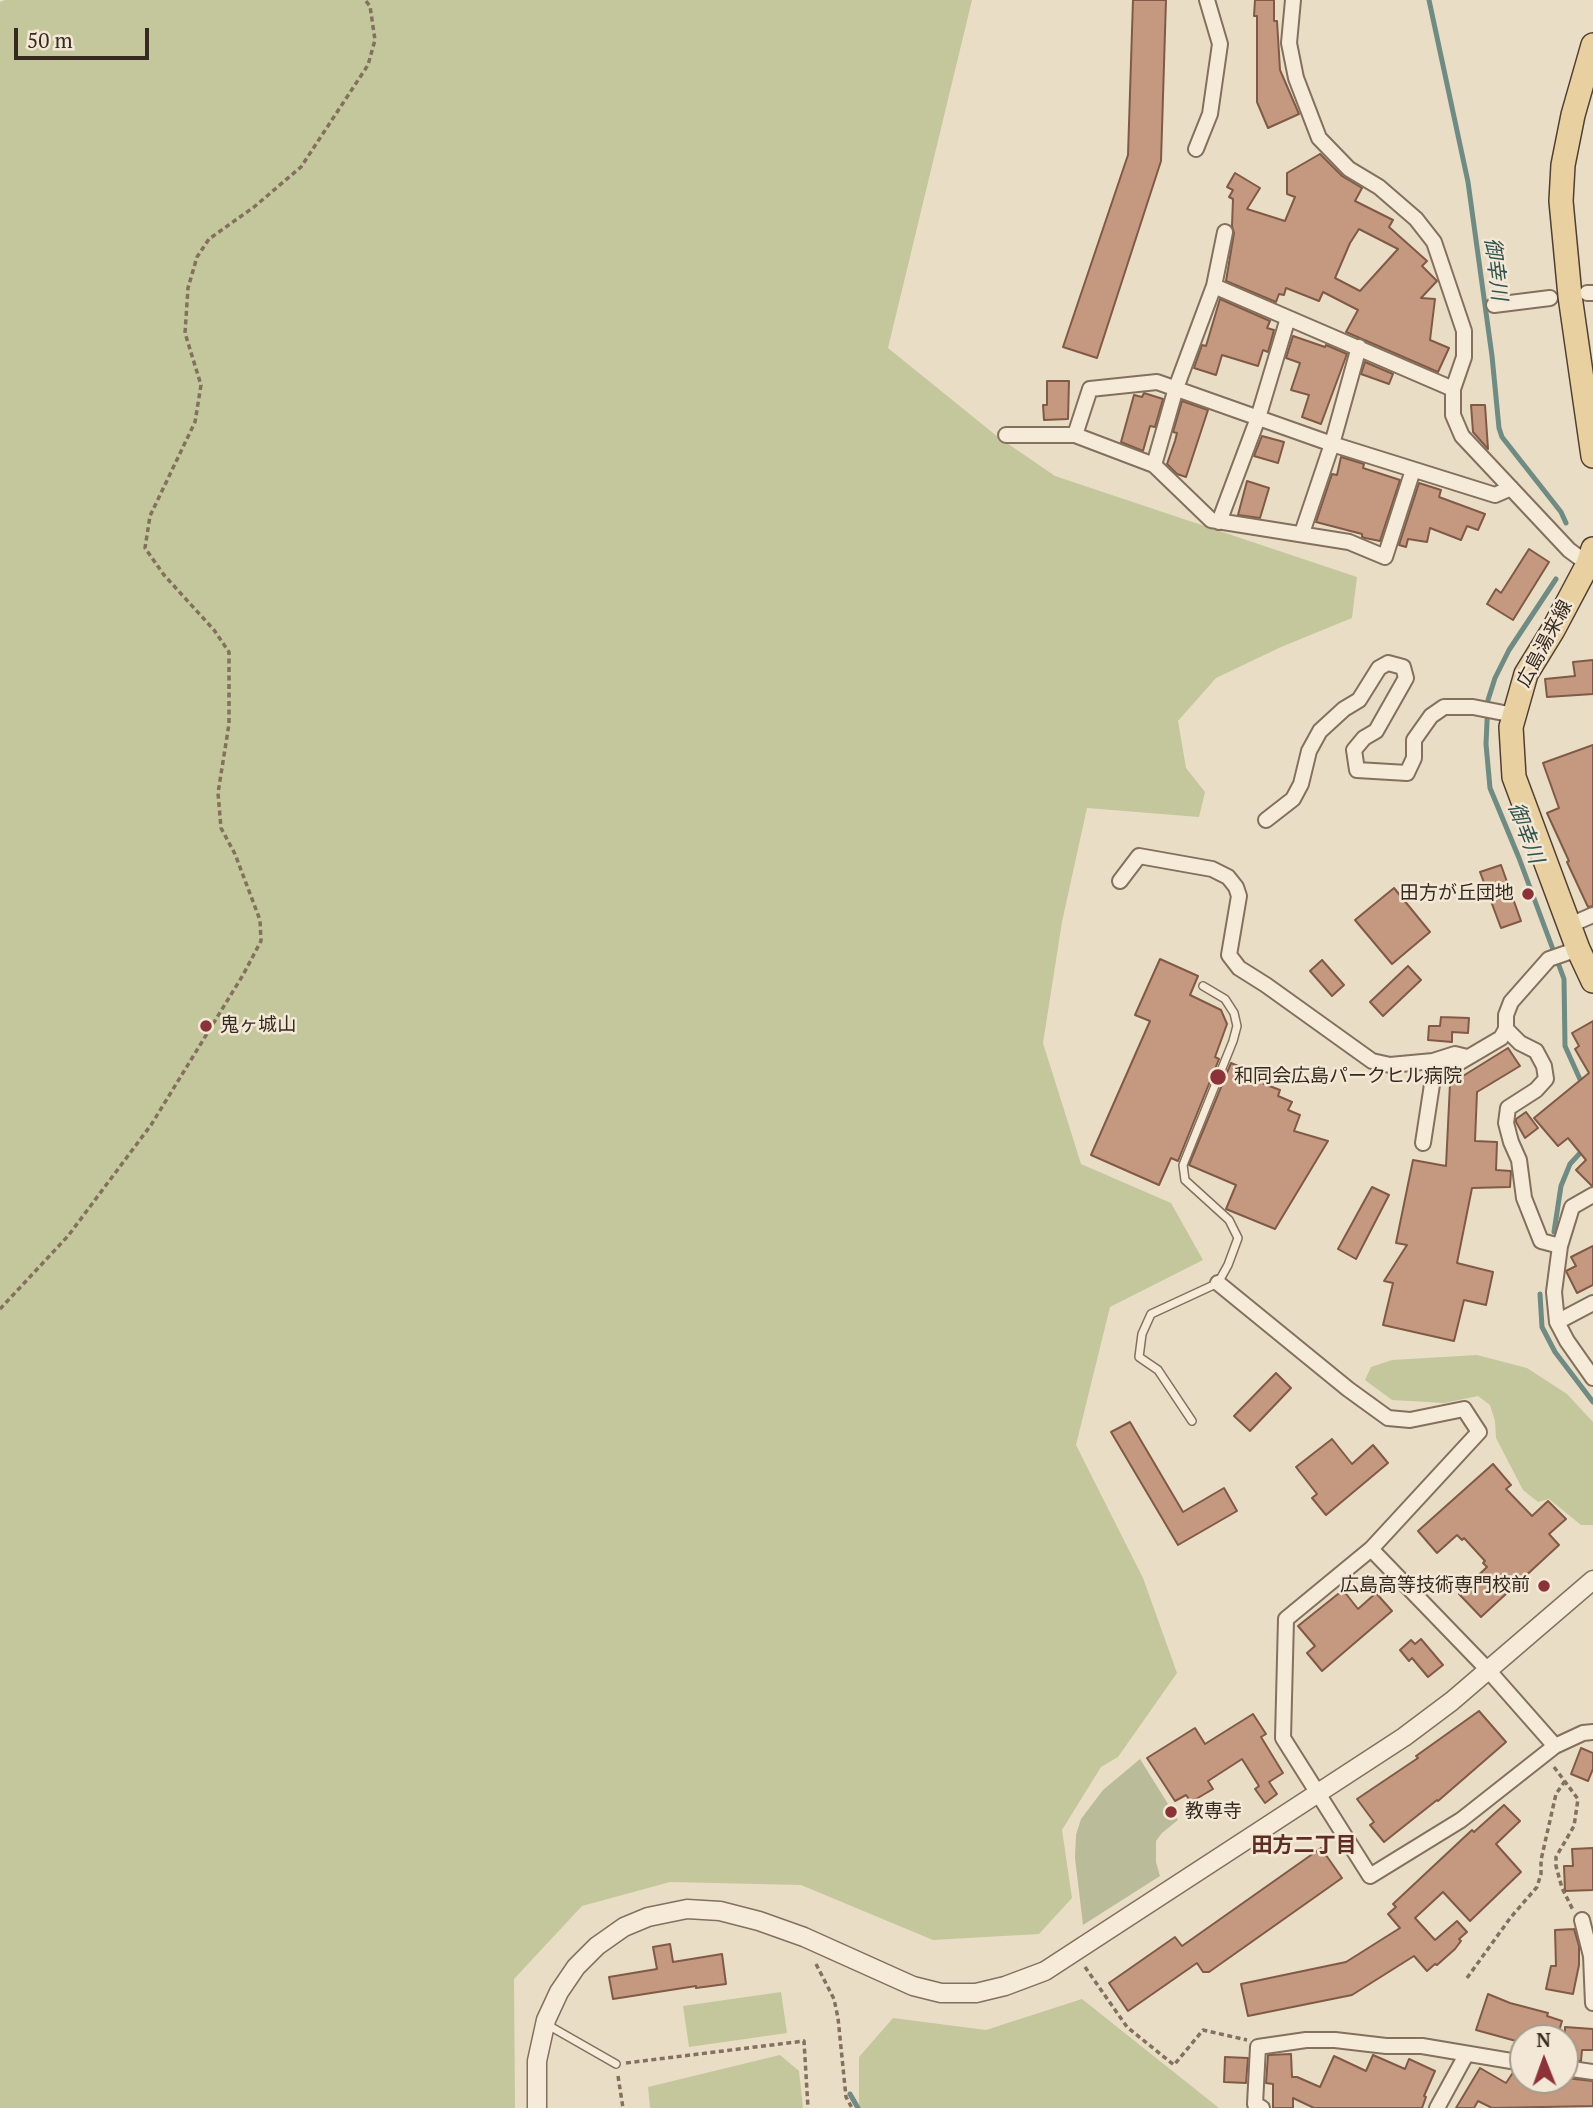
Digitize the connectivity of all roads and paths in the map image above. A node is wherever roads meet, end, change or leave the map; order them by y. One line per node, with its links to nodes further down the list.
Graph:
1 (365, 0): 40 (path)
2 (1207, 0): 5 (street)
3 (1293, 0): 13 (street)
4 (1593, 45): 18 (main road)
5 (1196, 149)
6 (1224, 232): 7 (street)
7 (1214, 286): 10 (street); 12 (street)
8 (1550, 298): 9 (street)
9 (1494, 305)
10 (1288, 318): 11 (street); 14 (street)
11 (1359, 347): 13 (street); 17 (street)
12 (1176, 388): 14 (street); 16 (street); 19 (street)
13 (1453, 389): 21 (street)
14 (1258, 418): 17 (street); 22 (street)
15 (1006, 435): 16 (street)
16 (1075, 435): 19 (street)
17 (1332, 443): 20 (street); 23 (street)
18 (1593, 456)
19 (1154, 465): 22 (street)
20 (1413, 470): 21 (street); 23 (street)
21 (1511, 488): 24 (street)
22 (1219, 522): 23 (street)
23 (1302, 533)
24 (1590, 557): 25 (main road, 広島湯来線)
25 (1514, 715): 26 (street); 29 (main road, 広島湯来線)
26 (1266, 820)
27 (1119, 881): 34 (street)
28 (1593, 915): 29 (street)
29 (1570, 925): 30 (main road, 広島湯来線)
30 (1578, 949): 31 (main road, 広島湯来線); 33 (street)
31 (1593, 981)
32 (1203, 986): 38 (lane)
33 (1506, 1030): 34 (street); 37 (street)
34 (1467, 1057): 35 (street)
35 (1423, 1143)
36 (1593, 1195): 37 (street)
37 (1560, 1246): 41 (street)
38 (1218, 1283): 43 (lane); 44 (street)
39 (1593, 1303): 41 (street)
40 (0, 1309)
41 (1558, 1322): 42 (street)
42 (1593, 1378)
43 (1192, 1421)
44 (1371, 1549): 46 (street); 51 (street)
45 (1593, 1580): 46 (street)
46 (1488, 1670): 48 (street); 51 (street)
47 (1593, 1732): 48 (street)
48 (1555, 1746): 49 (street)
49 (1543, 1755): 50 (path); 51 (street)
50 (1565, 1781): 52 (path); 55 (path)
51 (1318, 1794): 57 (street)
52 (1582, 1920): 56 (street)
53 (816, 1964): 65 (path)
54 (1085, 1967): 58 (path)
55 (1467, 1978)
56 (1593, 2003)
57 (545, 2024): 61 (lane); 62 (street)
58 (1258, 2047): 59 (street); 66 (street)
59 (1466, 2055): 60 (street); 67 (street)
60 (1509, 2061)
61 (616, 2064): 63 (path); 64 (path)
62 (537, 2108)
63 (623, 2108)
64 (808, 2108)
65 (852, 2108)
66 (1262, 2108)
67 (1437, 2108)

